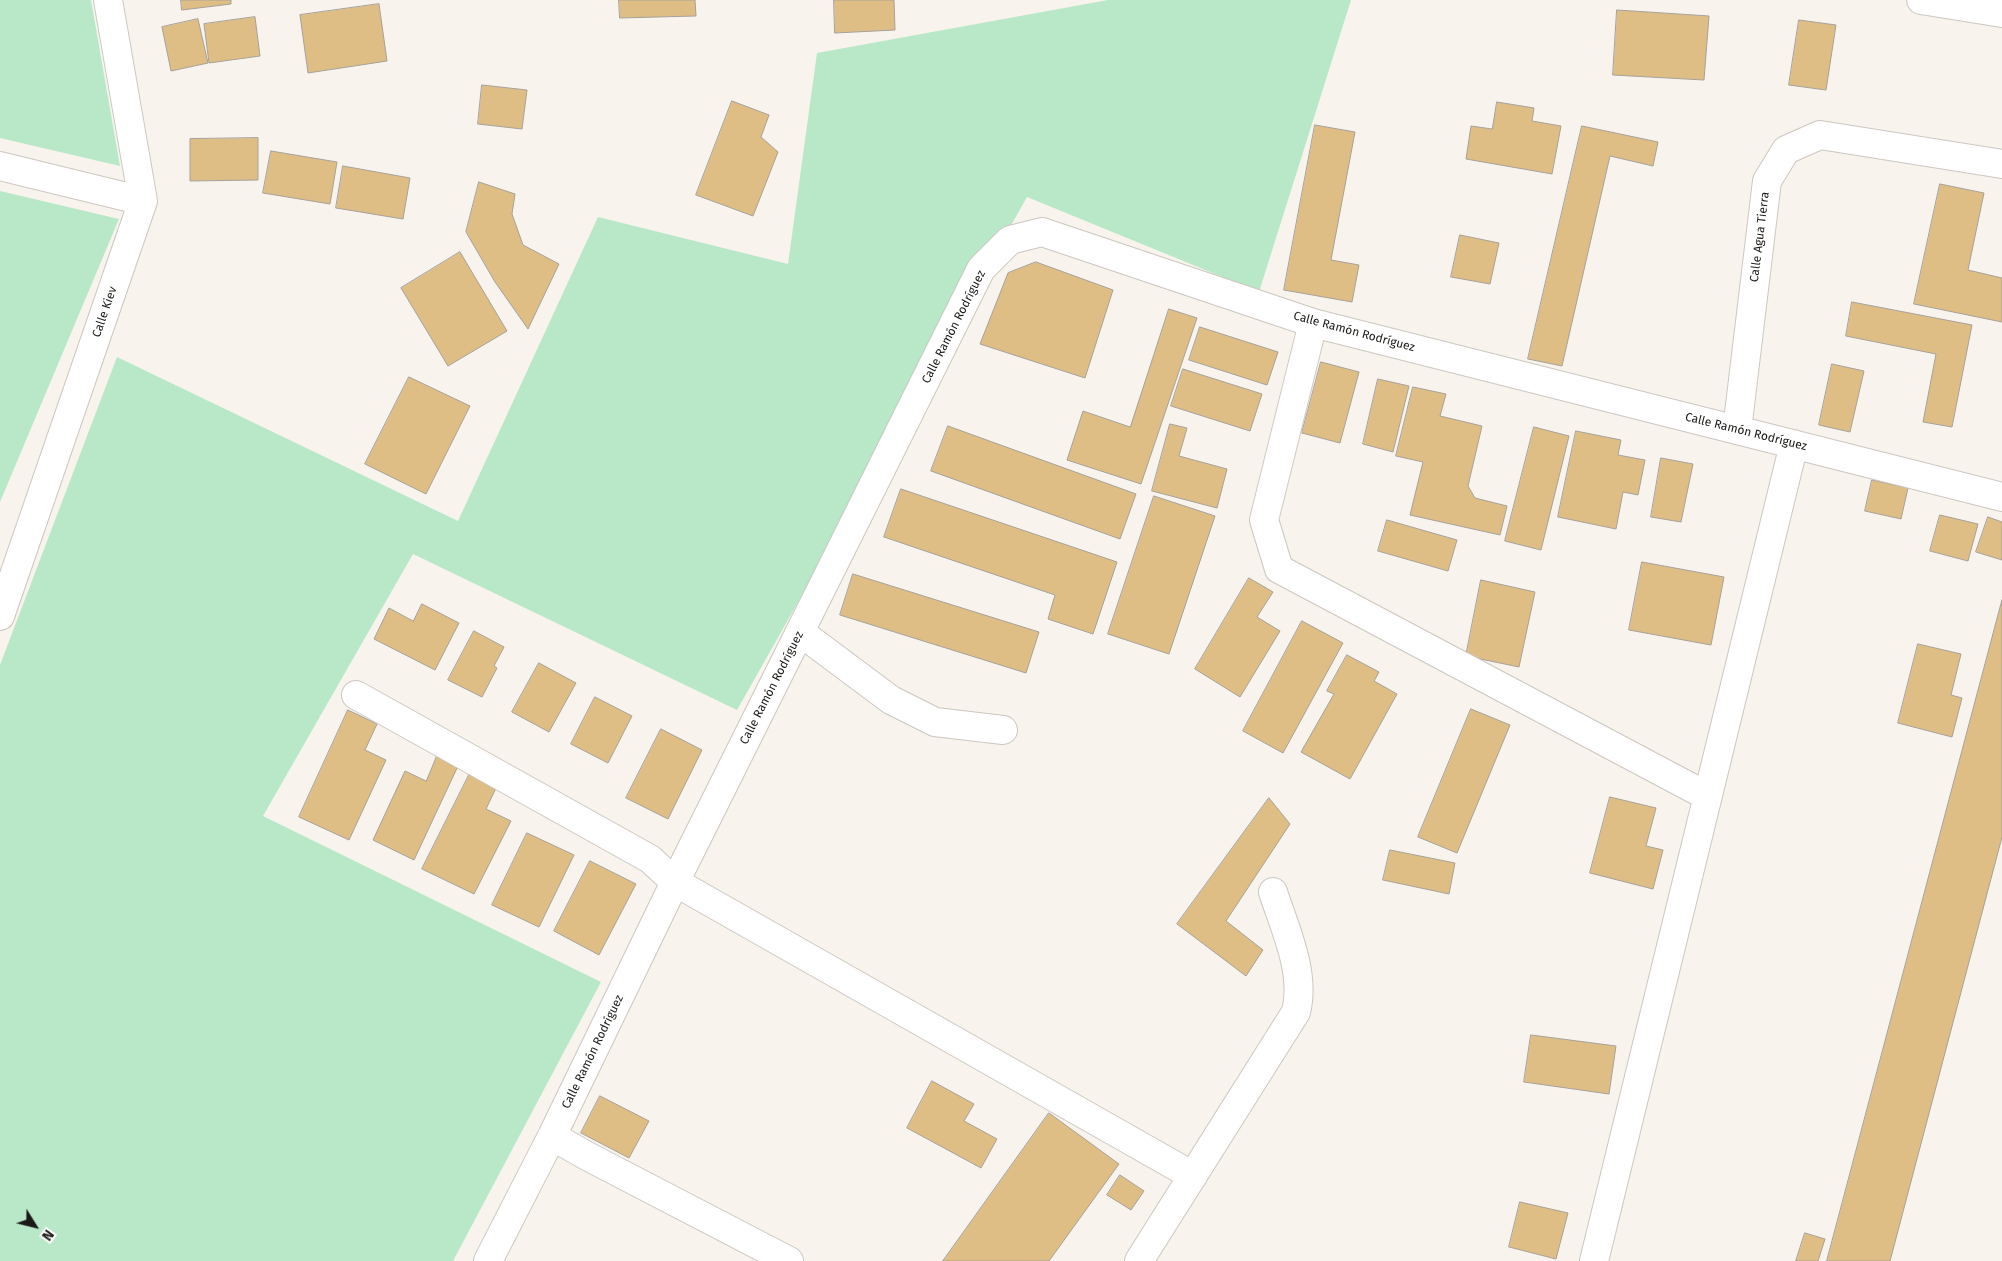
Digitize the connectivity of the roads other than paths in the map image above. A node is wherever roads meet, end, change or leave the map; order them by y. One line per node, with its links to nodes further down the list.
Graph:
1 (108, 0): 6 (street, Calle Kiev)
2 (1921, 0): 3 (street)
3 (2002, 13)
4 (2002, 164): 8 (street, Calle Agua Tierra)
5 (0, 166): 6 (street)
6 (143, 201): 11 (street, Calle Kiev)
7 (1312, 323): 8 (street, Calle Ramón Rodríguez); 12 (street, Calle Ramón Rodríguez); 15 (street)
8 (1737, 430): 9 (street, Calle Ramón Rodríguez)
9 (1794, 444): 10 (street, Calle Ramón Rodríguez); 15 (street)
10 (2002, 497)
11 (0, 616)
12 (800, 632): 14 (street); 16 (street, Calle Ramón Rodríguez)
13 (356, 695): 16 (street)
14 (1003, 730)
15 (1707, 796): 23 (street)
16 (675, 882): 18 (street, Calle Ramón Rodríguez); 19 (street)
17 (1273, 892): 19 (street)
18 (552, 1136): 20 (street, Calle Ramón Rodríguez); 21 (street)
19 (1193, 1176): 22 (street)
20 (488, 1261)
21 (789, 1261)
22 (1139, 1261)
23 (1594, 1261)

